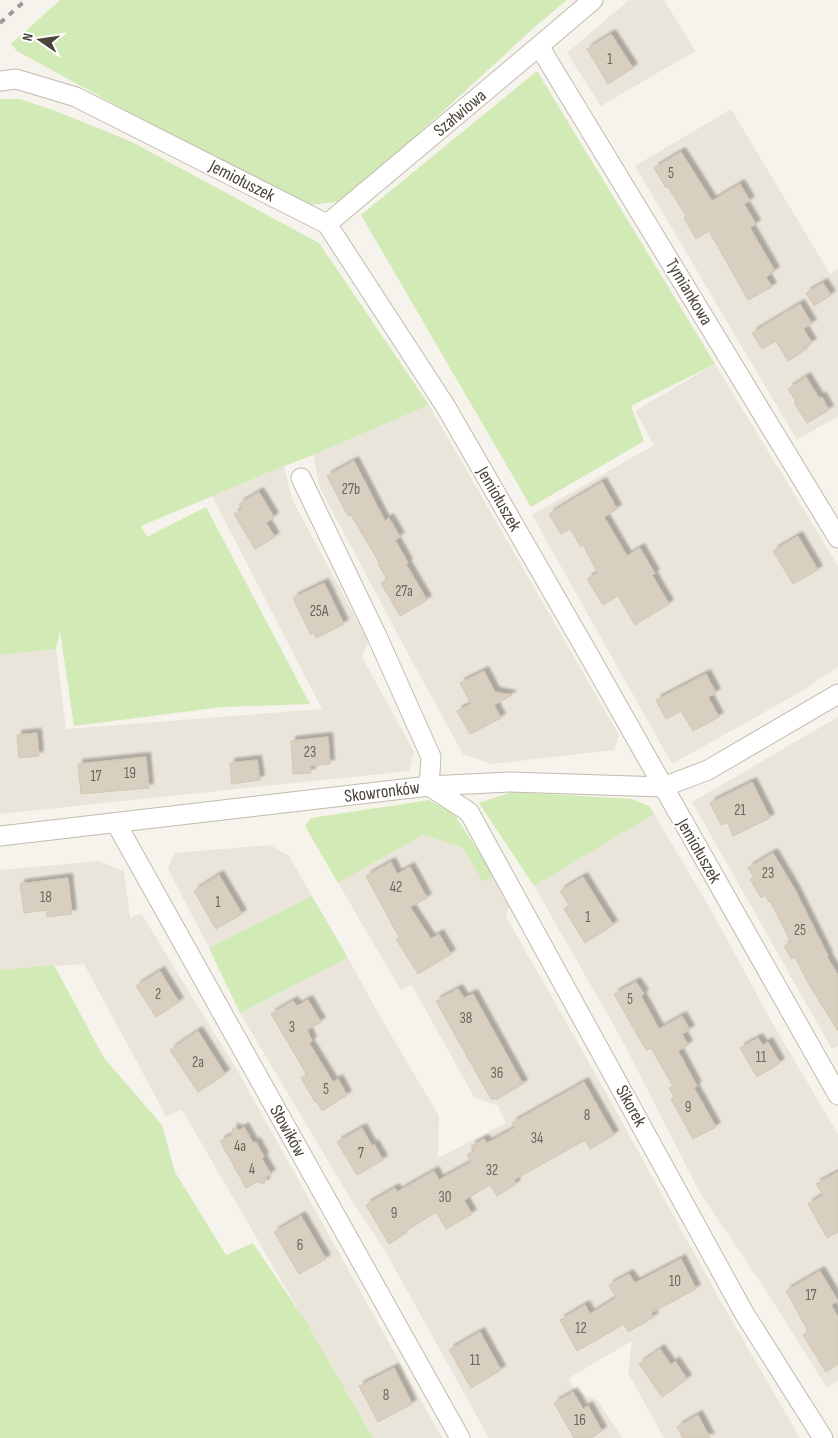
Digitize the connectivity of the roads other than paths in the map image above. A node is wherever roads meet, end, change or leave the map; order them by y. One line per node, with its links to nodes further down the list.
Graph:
1 (593, 0): 2 (street, Szałwiowa)
2 (540, 46): 4 (street, Szałwiowa); 6 (street, Tymiankowa)
3 (0, 81): 4 (street, Jemiołuszek)
4 (327, 224): 9 (street, Jemiołuszek)
5 (302, 478): 8 (street, Skowronków)
6 (838, 538)
7 (838, 694): 9 (street)
8 (429, 786): 9 (street); 10 (street, Skowronków); 14 (street, Sikorek)
9 (663, 787): 12 (street, Jemiołuszek)
10 (116, 823): 11 (street, Skowronków); 13 (street, Słowików)
11 (0, 836)
12 (838, 1095)
13 (460, 1438)
14 (823, 1438)

